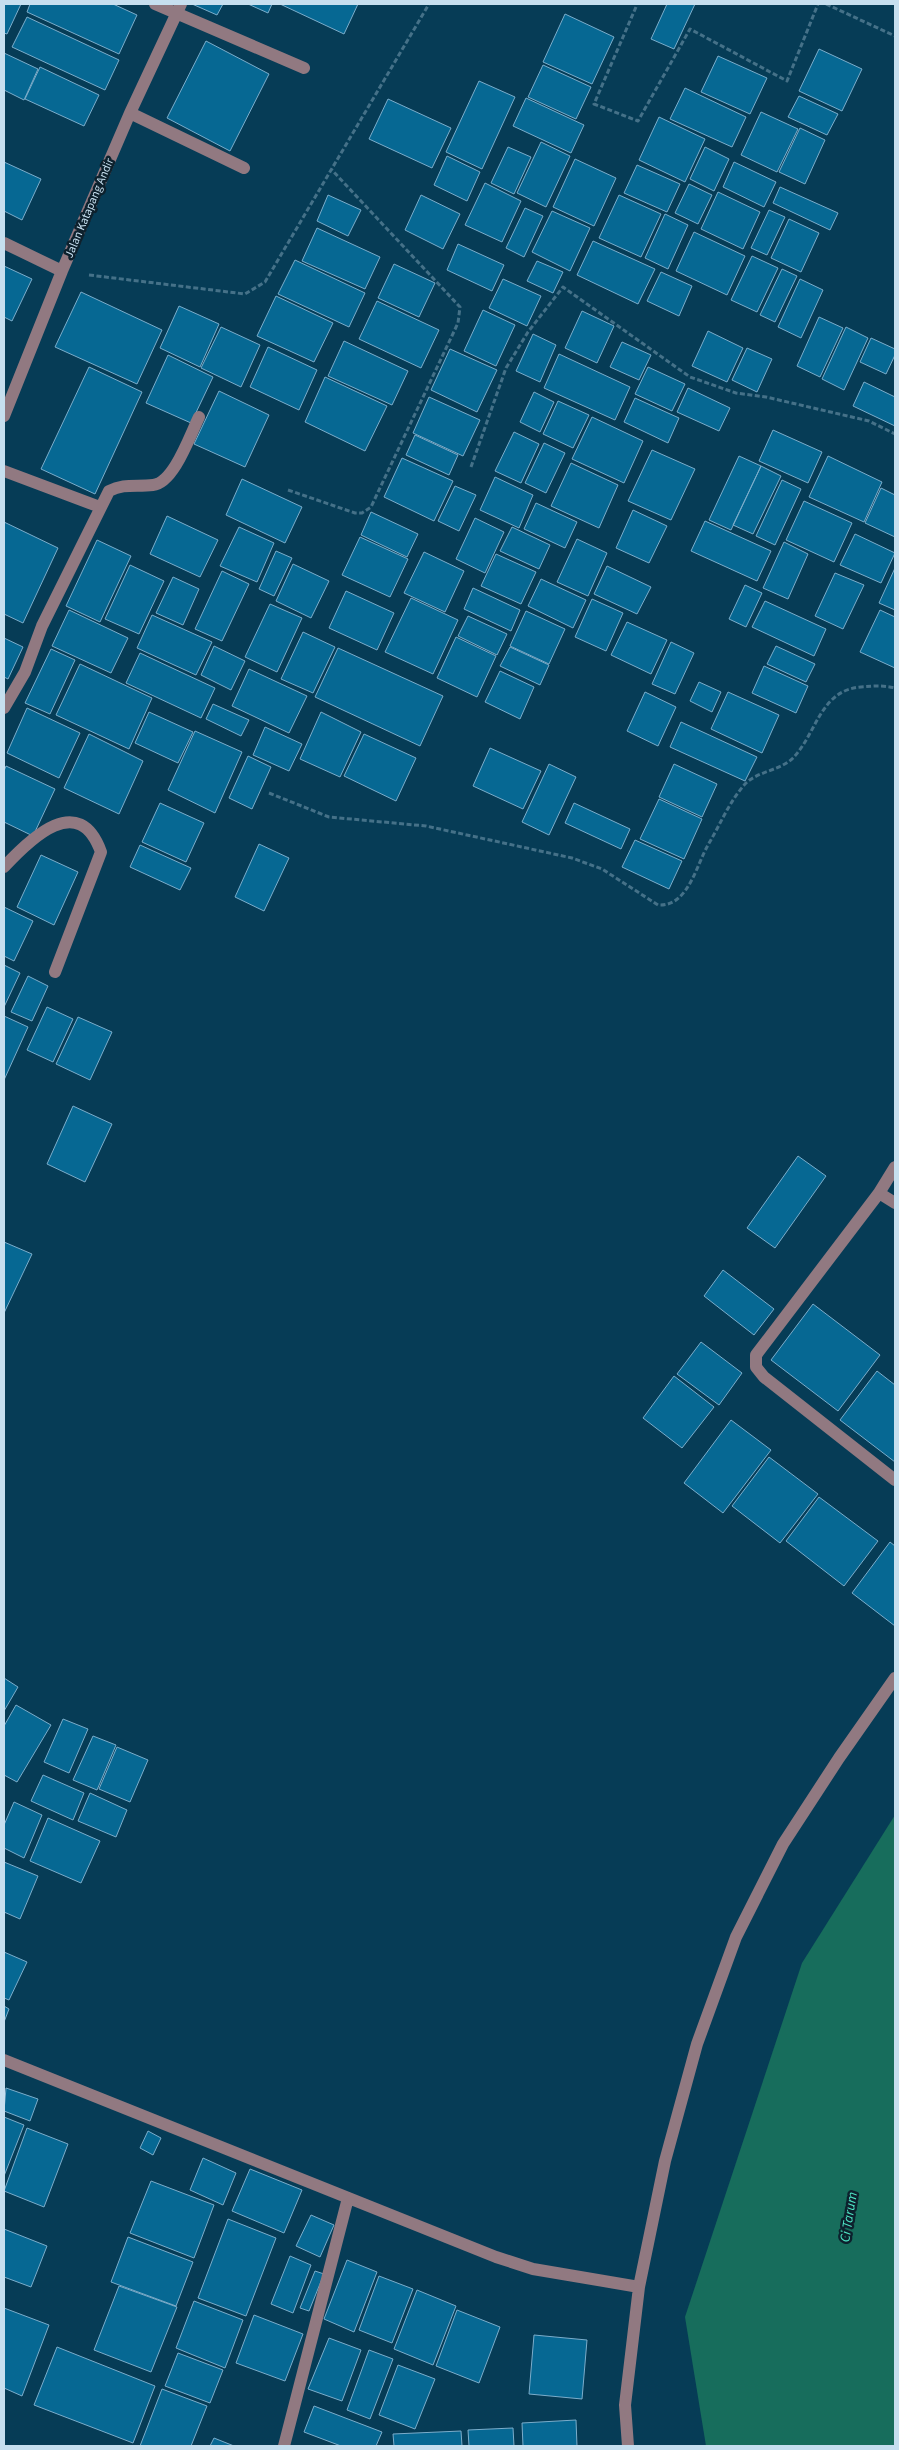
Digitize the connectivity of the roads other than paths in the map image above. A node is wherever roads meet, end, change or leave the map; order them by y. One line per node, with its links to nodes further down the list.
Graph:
1 (155, 4): 2 (street)
2 (180, 8): 3 (street); 4 (street, Jalan Katapang Andir)
3 (304, 68)
4 (130, 113): 5 (street); 7 (street, Jalan Katapang Andir)
5 (244, 168)
6 (4, 243): 7 (street)
7 (62, 271): 8 (street, Jalan Katapang Andir)
8 (4, 416)
9 (199, 417): 11 (street)
10 (4, 471): 11 (street)
11 (100, 507): 12 (street)
12 (4, 708)
13 (4, 867): 14 (street)
14 (55, 972)
15 (895, 1167): 16 (street)
16 (879, 1193): 17 (street); 18 (street)
17 (895, 1204)
18 (895, 1480)
19 (895, 1678): 22 (street)
20 (4, 2060): 21 (street)
21 (348, 2198): 22 (street); 23 (street)
22 (639, 2287): 24 (street)
23 (284, 2446)
24 (628, 2446)

